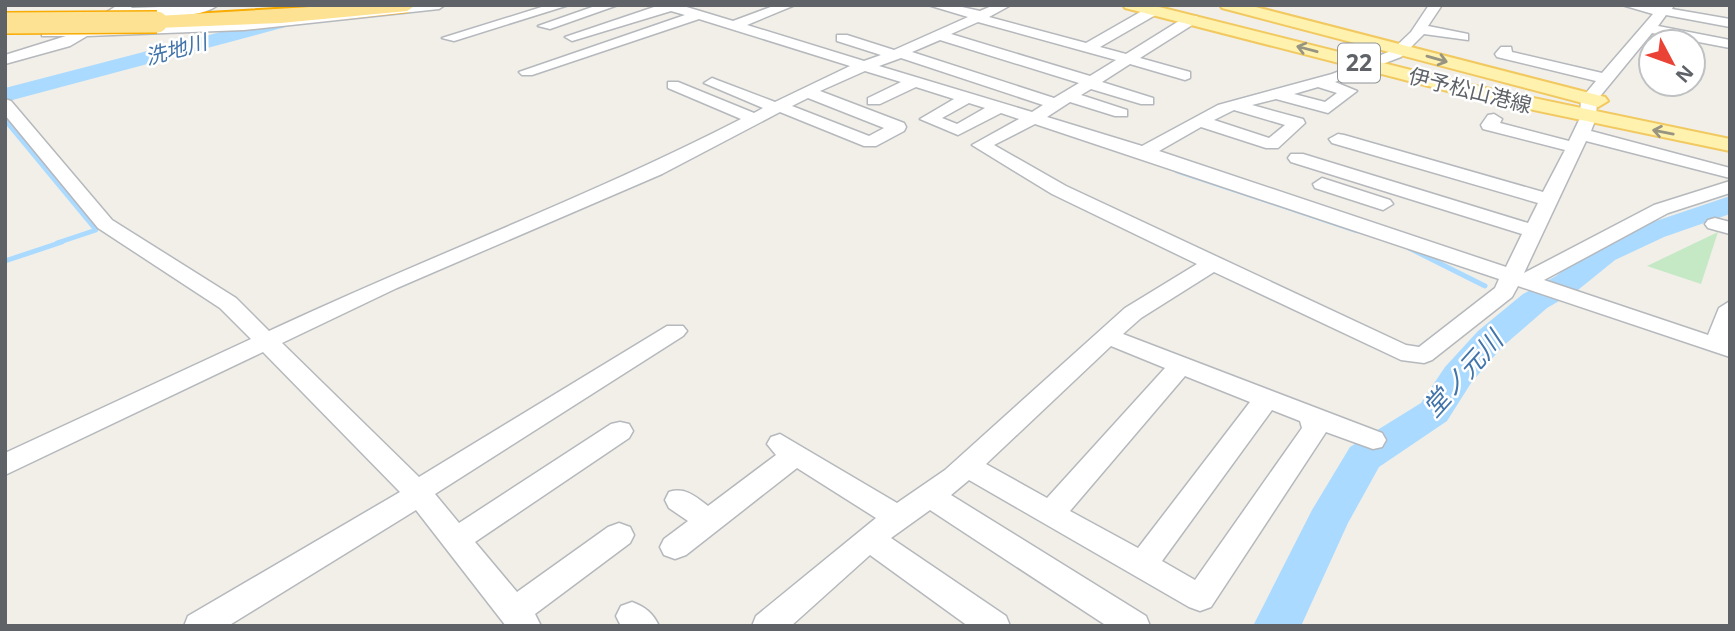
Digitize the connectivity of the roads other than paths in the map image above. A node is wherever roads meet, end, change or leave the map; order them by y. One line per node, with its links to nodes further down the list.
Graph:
1 (212, 5): 15 (street)
2 (297, 5): 15 (street)
3 (439, 5): 13 (street)
4 (508, 5): 24 (street)
5 (563, 5): 24 (street)
6 (789, 5): 28 (street)
7 (934, 5): 22 (street)
8 (1005, 5): 22 (street)
9 (1131, 5): 18 (main road, 伊予松山港線 / 22)
10 (1228, 5): 42 (main road, 伊予松山港線 / 22)
11 (1436, 5): 30 (street)
12 (1628, 5): 14 (street)
13 (413, 6): 20 (street); 25 (highway); 33 (street)
14 (1665, 9): 27 (street); 29 (street)
15 (118, 10): 19 (street); 21 (street); 32 (street)
16 (602, 10): 24 (street)
17 (680, 10): 28 (street); 35 (street); 48 (street); 48 (street)
18 (1154, 10): 23 (main road, 伊予松山港線 / 22); 44 (street)
19 (93, 11)
20 (319, 13): 25 (highway); 32 (street)
21 (5, 17)
22 (981, 17): 34 (street); 44 (street)
23 (1192, 19): 47 (street); 49 (main road, 伊予松山港線 / 22, one-way to 23)
24 (526, 21): 33 (street)
25 (158, 22): 26 (highway, bridge)
26 (5, 23)
27 (1730, 23)
28 (733, 26): 50 (street)
29 (1649, 28)
30 (1420, 29): 36 (street); 42 (street)
31 (5, 32): 32 (street)
32 (84, 33): 46 (street)
33 (474, 33): 37 (street)
34 (939, 35): 45 (street); 57 (street)
35 (572, 37)
36 (1463, 37)
37 (449, 38)
38 (841, 38): 45 (street)
39 (1707, 39): 41 (street)
40 (1637, 43): 53 (street)
41 (1730, 44)
42 (1401, 49): 49 (street); 74 (main road, 伊予松山港線 / 22, one-way to 74)
43 (1506, 50): 53 (street)
44 (1084, 52): 47 (street)
45 (897, 54): 50 (street); 62 (street)
46 (5, 60)
47 (1122, 63): 52 (street); 57 (street)
48 (554, 65): 51 (street)
49 (1367, 66): 55 (street); 74 (main road, 伊予松山港線 / 22)
50 (865, 67): 54 (street); 59 (street)
51 (527, 72)
52 (1176, 74)
53 (1607, 79): 74 (street)
54 (913, 82): 61 (street); 63 (street)
55 (1315, 82): 60 (street); 60 (street)
56 (712, 83): 67 (street)
57 (1091, 83): 62 (street); 64 (street)
58 (679, 85): 70 (street)
59 (807, 92): 67 (street); 67 (street)
60 (1272, 93): 66 (street)
61 (967, 98): 68 (street); 68 (street)
62 (1062, 100): 69 (street); 71 (street)
63 (874, 101)
64 (1147, 101)
65 (5, 104): 92 (street)
66 (1234, 105): 73 (street); 73 (street)
67 (777, 107): 70 (street)
68 (998, 108): 71 (street)
69 (1121, 113)
70 (754, 119): 92 (street)
71 (1032, 119): 78 (street); 80 (street)
72 (1494, 119): 74 (street)
73 (1198, 121): 80 (street)
74 (1583, 125): 75 (main road, 伊予松山港線 / 22); 79 (main road, 伊予松山港線 / 22, one-way to 74); 83 (street); 84 (street)
75 (1730, 128)
76 (1338, 139): 84 (street)
77 (946, 142): 78 (street)
78 (981, 145): 87 (street)
79 (1730, 145)
80 (1144, 152): 85 (street)
81 (1292, 164): 82 (street)
82 (1328, 174): 85 (street); 86 (street)
83 (1729, 180): 88 (street)
84 (1549, 200): 86 (street)
85 (1296, 204): 88 (street)
86 (1534, 231): 88 (street)
87 (1213, 264): 88 (street); 91 (street)
88 (1523, 280): 93 (street)
89 (1730, 308): 93 (street)
90 (675, 331): 102 (street)
91 (1106, 336): 94 (street); 101 (street)
92 (264, 341): 100 (street); 102 (street)
93 (1723, 348)
94 (1180, 366): 95 (street); 105 (street)
95 (1267, 398): 96 (street); 112 (street)
96 (1311, 418): 98 (street); 112 (street)
97 (620, 431): 110 (street)
98 (1373, 440)
99 (788, 449): 106 (street); 107 (street)
100 (5, 466)
101 (967, 466): 103 (street); 105 (street)
102 (418, 493): 110 (street); 114 (street)
103 (929, 495): 106 (street); 117 (street)
104 (679, 500): 107 (street)
105 (1051, 513): 112 (street)
106 (899, 518): 109 (street)
107 (709, 521): 111 (street)
108 (618, 535): 113 (street)
109 (869, 538): 115 (street); 116 (street)
110 (456, 540): 113 (street)
111 (676, 547)
112 (1142, 565)
113 (516, 620)
114 (200, 626)
115 (768, 626)
116 (994, 626)
117 (1134, 626)

